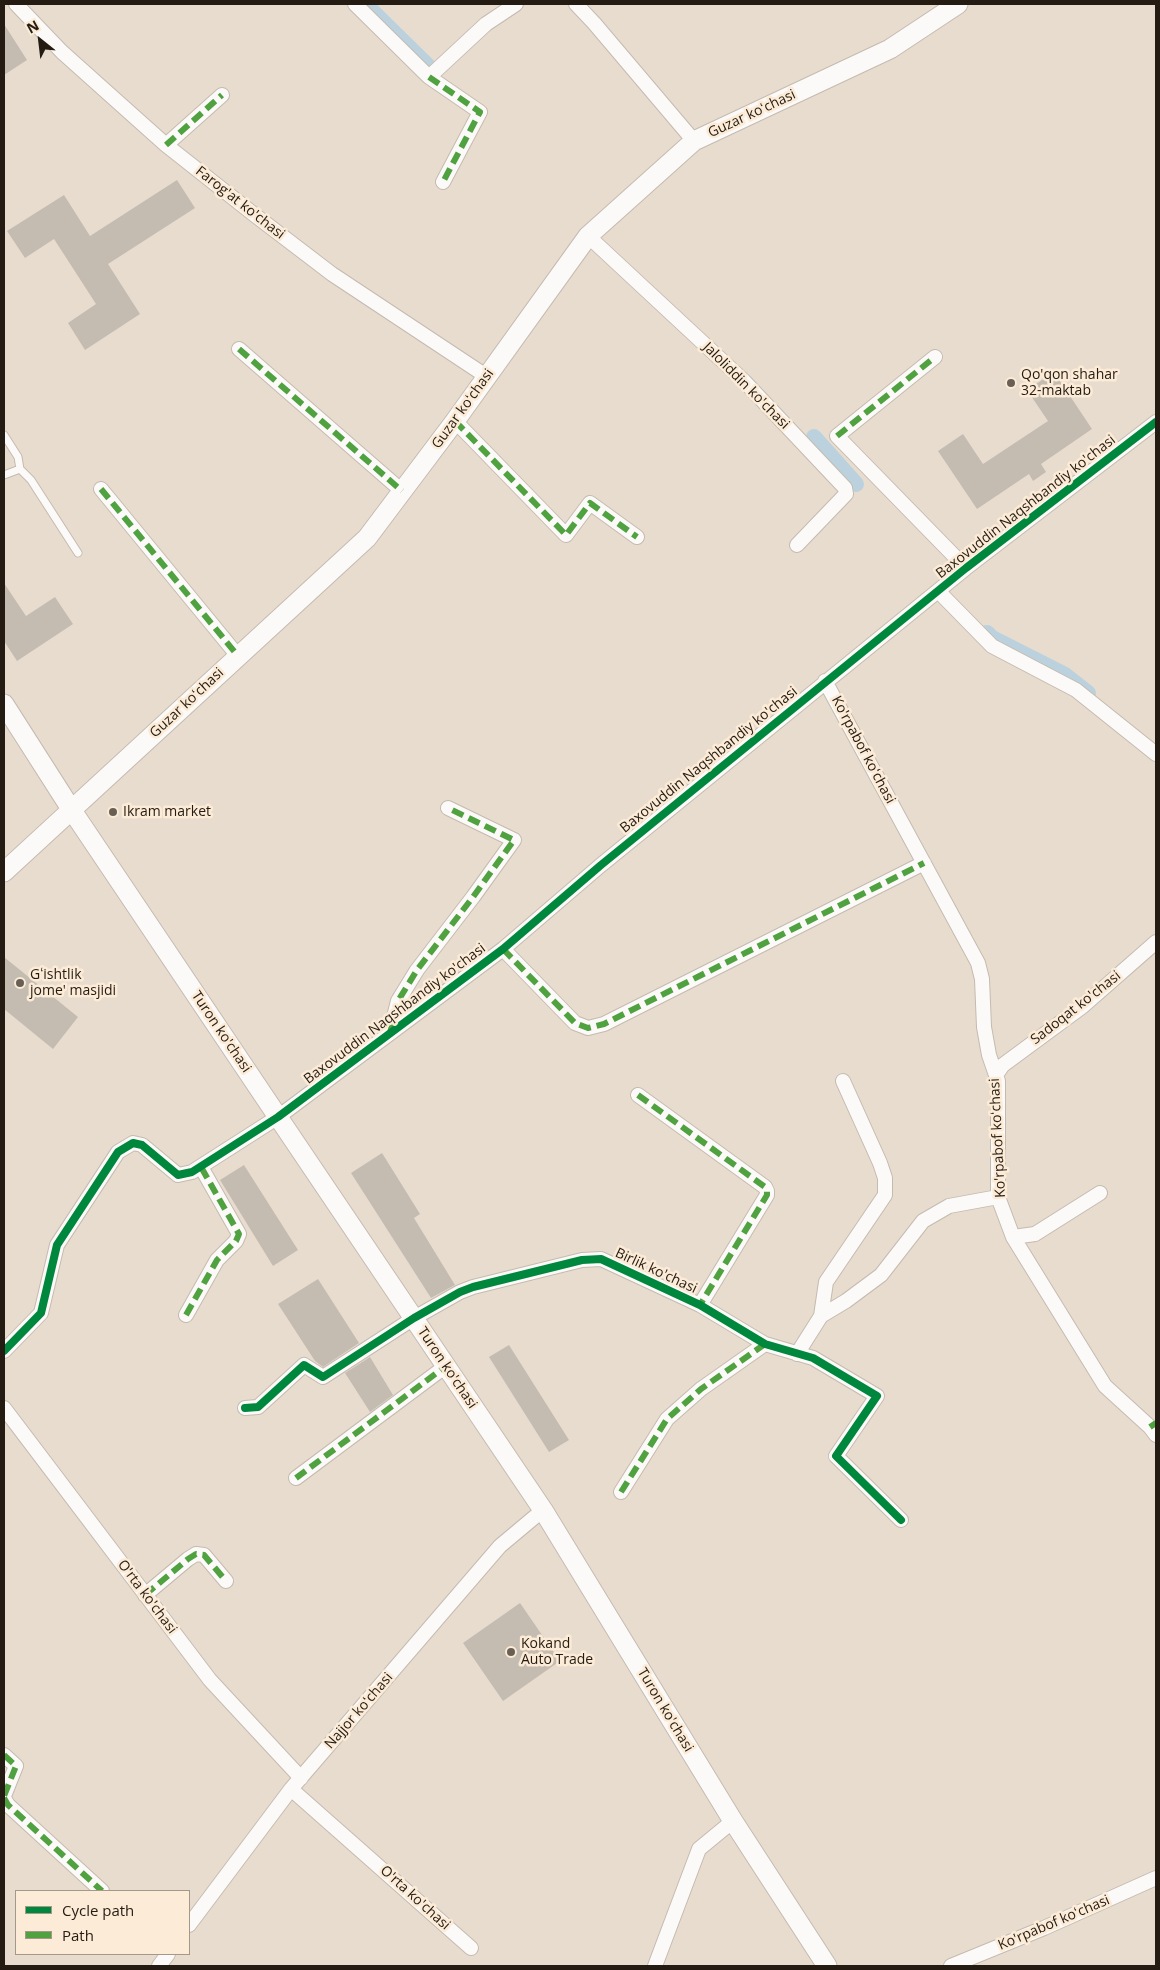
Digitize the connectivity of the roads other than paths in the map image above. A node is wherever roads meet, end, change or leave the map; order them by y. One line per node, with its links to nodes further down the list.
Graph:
1 (16, 4): 9 (street, Farog'at ko'chasi)
2 (355, 4): 6 (street)
3 (516, 4): 6 (street)
4 (576, 4): 8 (street)
5 (958, 4): 8 (main road, Guzar koʻchasi)
6 (429, 76): 10 (street)
7 (222, 94): 9 (street)
8 (694, 141): 11 (main road, Guzar koʻchasi)
9 (166, 145): 14 (street, Farog'at ko'chasi)
10 (443, 182)
11 (588, 236): 14 (main road, Guzar koʻchasi); 23 (street, Jaloliddin ko'chasi)
12 (240, 349): 21 (street)
13 (935, 357): 25 (street)
14 (486, 376): 15 (main road, Guzar koʻchasi)
15 (455, 420): 21 (main road, Guzar koʻchasi); 22 (street)
16 (1156, 422): 25 (street, Baxovuddin Naqshbandiy ko'chasi)
17 (4, 435): 18 (lane)
18 (20, 469): 19 (lane); 24 (lane)
19 (4, 475)
20 (101, 489): 27 (street)
21 (402, 491): 27 (main road, Guzar koʻchasi)
22 (637, 537)
23 (797, 545)
24 (78, 553)
25 (966, 568): 26 (street, Baxovuddin Naqshbandiy ko'chasi)
26 (938, 591): 28 (street, Baxovuddin Naqshbandiy ko'chasi); 30 (street)
27 (238, 656): 32 (main road, Guzar koʻchasi)
28 (826, 681): 33 (street, Ko'rpabof koʻchasi); 36 (street, Baxovuddin Naqshbandiy ko'chasi)
29 (4, 704): 32 (main road, Turon ko'chasi)
30 (1156, 754)
31 (448, 808): 37 (street)
32 (72, 809): 34 (main road, Guzar koʻchasi); 41 (main road, Turon ko'chasi)
33 (924, 863): 36 (street); 38 (street, Ko'rpabof koʻchasi)
34 (4, 872)
35 (1156, 942): 38 (street, Sadoqat ko'chasi)
36 (504, 949): 37 (street, Baxovuddin Naqshbandiy ko'chasi)
37 (390, 1033): 41 (street, Baxovuddin Naqshbandiy ko'chasi)
38 (996, 1075): 44 (street, Ko'rpabof koʻchasi)
39 (843, 1081): 48 (street)
40 (638, 1096): 46 (street)
41 (278, 1117): 42 (street, Baxovuddin Naqshbandiy ko'chasi); 49 (main road, Turon ko'chasi)
42 (201, 1167): 47 (street); 51 (street, Baxovuddin Naqshbandiy ko'chasi)
43 (1100, 1193): 45 (street)
44 (998, 1197): 45 (street, Ko'rpabof koʻchasi); 48 (street)
45 (1013, 1237): 56 (street, Ko'rpabof koʻchasi)
46 (700, 1306): 49 (street, Birlik ko'chasi); 50 (street, Birlik ko'chasi)
47 (186, 1315)
48 (821, 1316): 52 (street)
49 (414, 1318): 53 (main road, Turon ko'chasi); 55 (street, Birlik ko'chasi)
50 (765, 1344): 52 (street, Birlik ko'chasi); 58 (street)
51 (4, 1351)
52 (797, 1354): 60 (street, Birlik ko'chasi)
53 (446, 1366): 57 (street); 59 (main road, Turon ko'chasi)
54 (4, 1408): 62 (street, O'rta ko'chasi)
55 (245, 1408)
56 (1154, 1428)
57 (296, 1478)
58 (621, 1492)
59 (542, 1510): 64 (street, Najjor koʻchasi); 67 (main road, Turon ko'chasi)
60 (902, 1520)
61 (226, 1581): 62 (street)
62 (146, 1595): 64 (street, O'rta ko'chasi)
63 (4, 1755): 66 (street)
64 (301, 1778): 65 (street, Najjor koʻchasi)
65 (292, 1789): 70 (street, Najjor koʻchasi); 71 (street, O'rta ko'chasi)
66 (4, 1797): 69 (street)
67 (733, 1821): 74 (street); 75 (main road, Turon ko'chasi)
68 (1156, 1878): 76 (street, Ko'rpabof koʻchasi)
69 (101, 1890)
70 (190, 1924)
71 (471, 1948)
72 (167, 1955): 73 (street)
73 (159, 1966)
74 (656, 1966)
75 (827, 1966)
76 (951, 1966)

